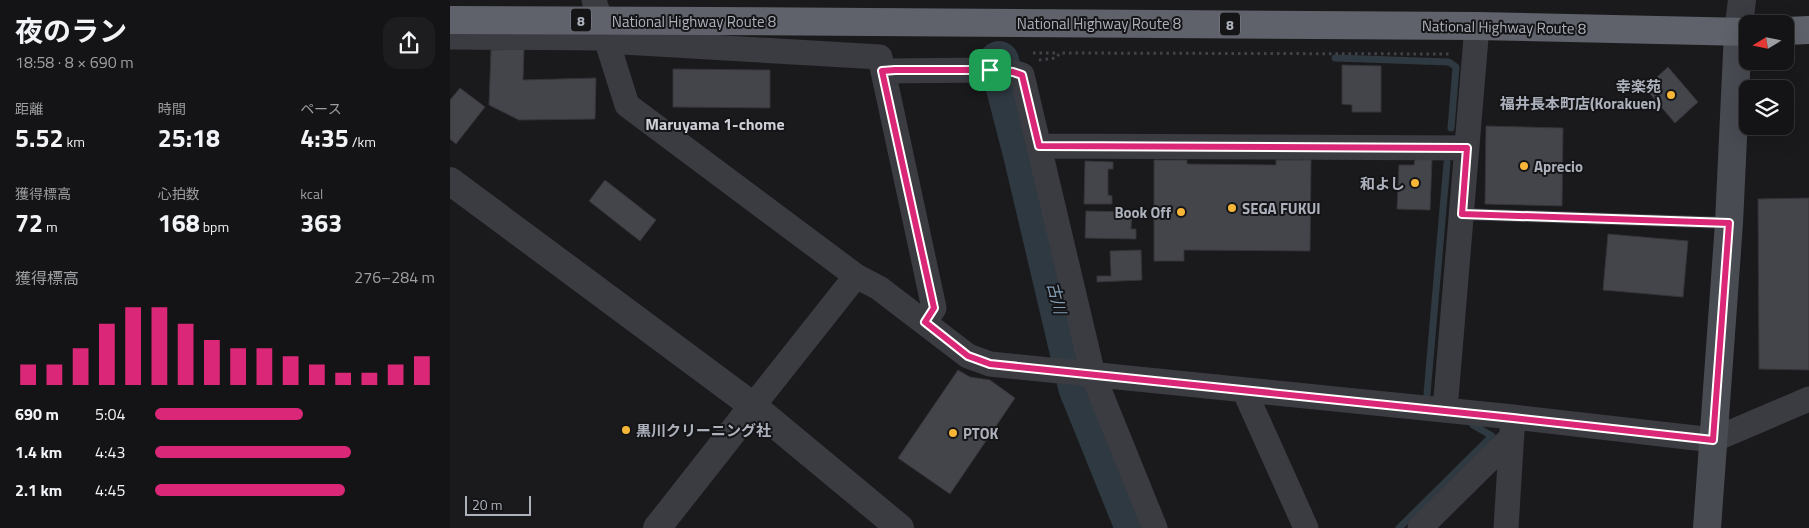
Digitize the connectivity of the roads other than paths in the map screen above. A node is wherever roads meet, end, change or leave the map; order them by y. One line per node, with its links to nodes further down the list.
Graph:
1 (594, 0): 10 (street)
2 (1742, 0): 3 (street)
3 (1742, 15)
4 (450, 20): 5 (highway, National Highway Route 8 / 8, bridge)
5 (1477, 26): 8 (highway, National Highway Route 8 / 8); 14 (street)
6 (1809, 30): 7 (highway)
7 (1794, 31)
8 (1739, 32)
9 (450, 37): 10 (street)
10 (606, 39): 12 (street); 18 (street)
11 (1740, 70): 17 (main road)
12 (882, 71): 13 (street); 19 (street)
13 (1039, 146): 14 (street); 20 (street)
14 (1467, 148): 16 (street)
15 (450, 182): 23 (street)
16 (1462, 214): 17 (lane); 24 (street)
17 (1729, 223): 26 (main road)
18 (856, 276): 19 (street); 23 (street)
19 (925, 322): 20 (street)
20 (1093, 375): 21 (street); 29 (street)
21 (1244, 390): 24 (street); 30 (street)
22 (1809, 399): 26 (street)
23 (752, 406): 27 (street); 28 (street)
24 (1446, 410): 25 (street)
25 (1512, 428): 26 (street); 31 (street); 32 (street)
26 (1713, 440): 33 (main road)
27 (657, 528)
28 (900, 528)
29 (1155, 528)
30 (1306, 528)
31 (1420, 528)
32 (1506, 528)
33 (1707, 528)

